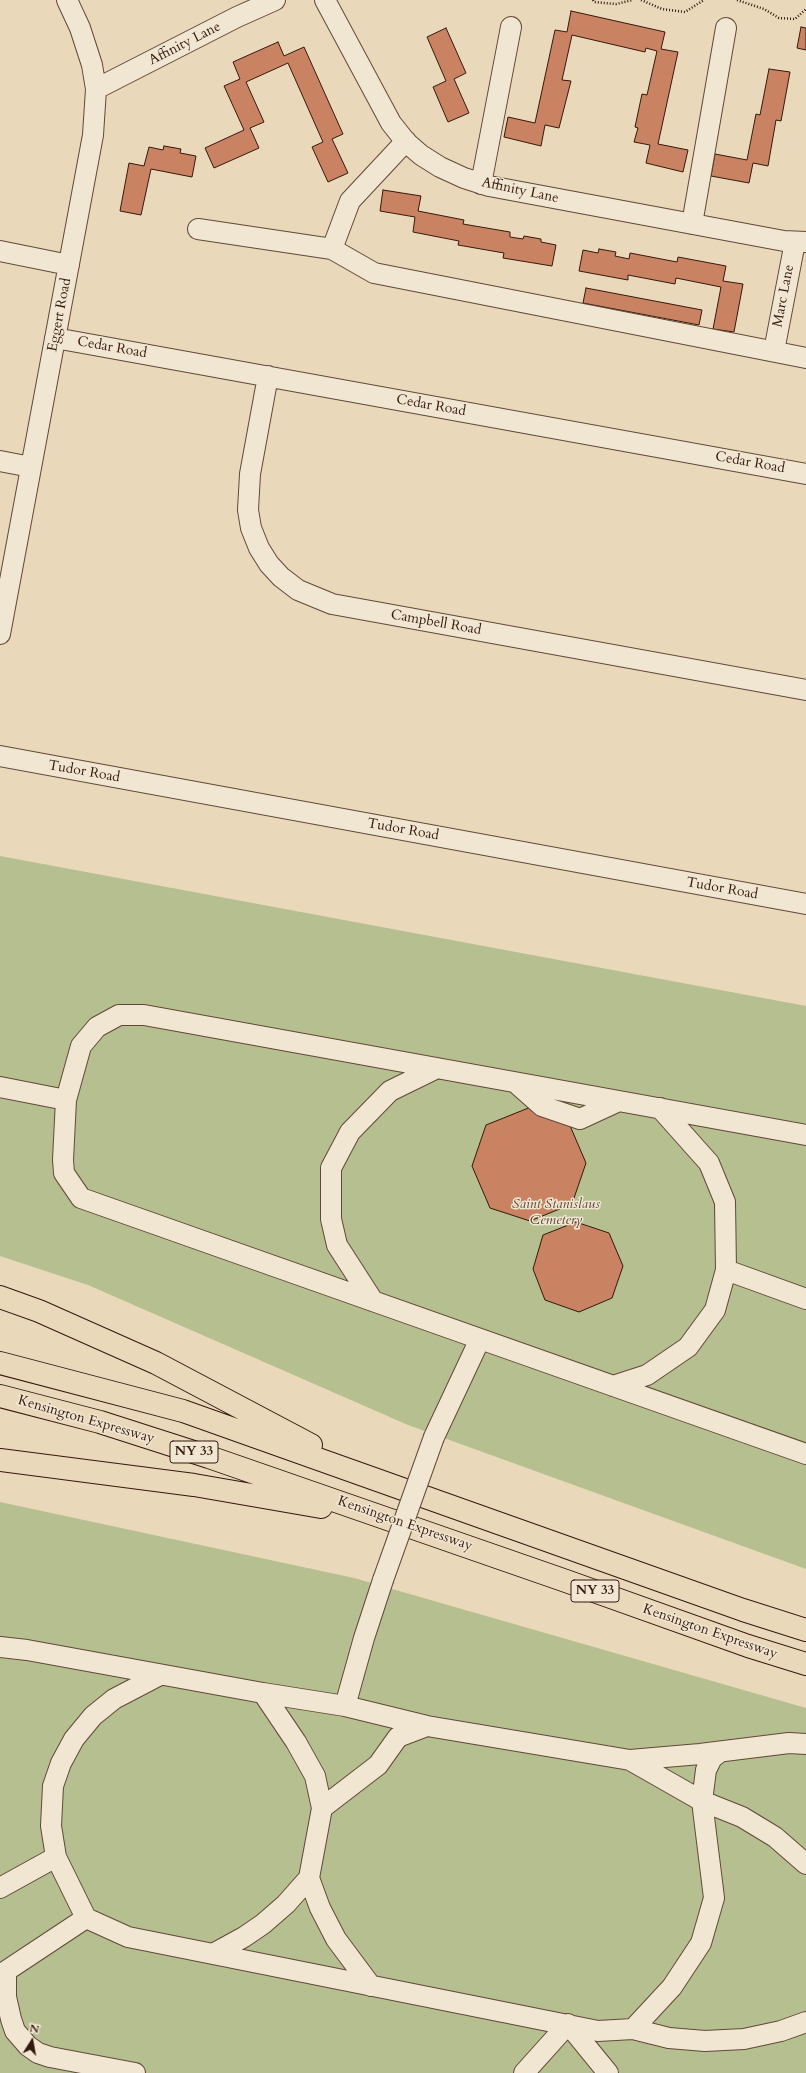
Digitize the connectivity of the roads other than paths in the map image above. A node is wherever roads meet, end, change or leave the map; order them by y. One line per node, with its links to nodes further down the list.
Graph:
1 (67, 0): 6 (street, Eggert Road)
2 (275, 0): 6 (street, Affinity Lane)
3 (325, 0): 7 (street, Affinity Lane)
4 (511, 27): 8 (street)
5 (726, 28): 9 (street)
6 (96, 89): 14 (street, Eggert Road)
7 (406, 141): 8 (street, Affinity Lane); 12 (street)
8 (481, 184): 9 (street, Affinity Lane)
9 (692, 224): 11 (street, Affinity Lane)
10 (198, 229): 12 (street)
11 (800, 242): 16 (street, Marc Lane)
12 (332, 249): 16 (street)
13 (0, 251): 14 (street)
14 (69, 265): 15 (street, Eggert Road)
15 (55, 338): 18 (street, Cedar Road); 20 (street, Eggert Road)
16 (774, 351): 17 (street)
17 (806, 358)
18 (268, 376): 21 (street, Cedar Road); 23 (street, Campbell Road)
19 (0, 461): 20 (street)
20 (31, 467): 22 (street, Eggert Road)
21 (806, 474)
22 (0, 634)
23 (806, 690)
24 (0, 756): 25 (street, Tudor Road)
25 (806, 904)
26 (437, 1068): 28 (street); 29 (street); 34 (street)
27 (0, 1087): 28 (street)
28 (66, 1100): 34 (street)
29 (660, 1108): 30 (street); 31 (street)
30 (806, 1135)
31 (726, 1270): 33 (street); 37 (street)
32 (0, 1297): 41 (highway)
33 (806, 1299)
34 (373, 1301): 35 (street)
35 (480, 1339): 37 (street); 48 (street, bridge)
36 (0, 1363): 41 (highway, NY 33)
37 (613, 1386): 39 (street)
38 (0, 1396): 42 (highway, Kensington Expressway / NY 33)
39 (806, 1454)
40 (0, 1460): 42 (highway)
41 (370, 1477): 43 (highway, NY 33)
42 (385, 1518): 45 (highway, Kensington Expressway / NY 33)
43 (806, 1630)
44 (0, 1647): 46 (street)
45 (806, 1664)
46 (160, 1675): 47 (street); 55 (street)
47 (263, 1693): 48 (street); 54 (street)
48 (345, 1706): 49 (street)
49 (427, 1726): 52 (street); 54 (street)
50 (806, 1744): 51 (street)
51 (720, 1752): 52 (street); 53 (street)
52 (630, 1760): 53 (street)
53 (702, 1801): 56 (street); 65 (street)
54 (322, 1808): 57 (street)
55 (56, 1857): 58 (street); 59 (street)
56 (806, 1864)
57 (309, 1878): 60 (street); 62 (street)
58 (0, 1888)
59 (86, 1918): 60 (street); 61 (street)
60 (213, 1954): 62 (street)
61 (3, 1973): 66 (street)
62 (371, 1986): 64 (street)
63 (806, 2022): 65 (street)
64 (568, 2024): 65 (street); 67 (street); 68 (street)
65 (633, 2029)
66 (135, 2073)
67 (524, 2073)
68 (608, 2073)

